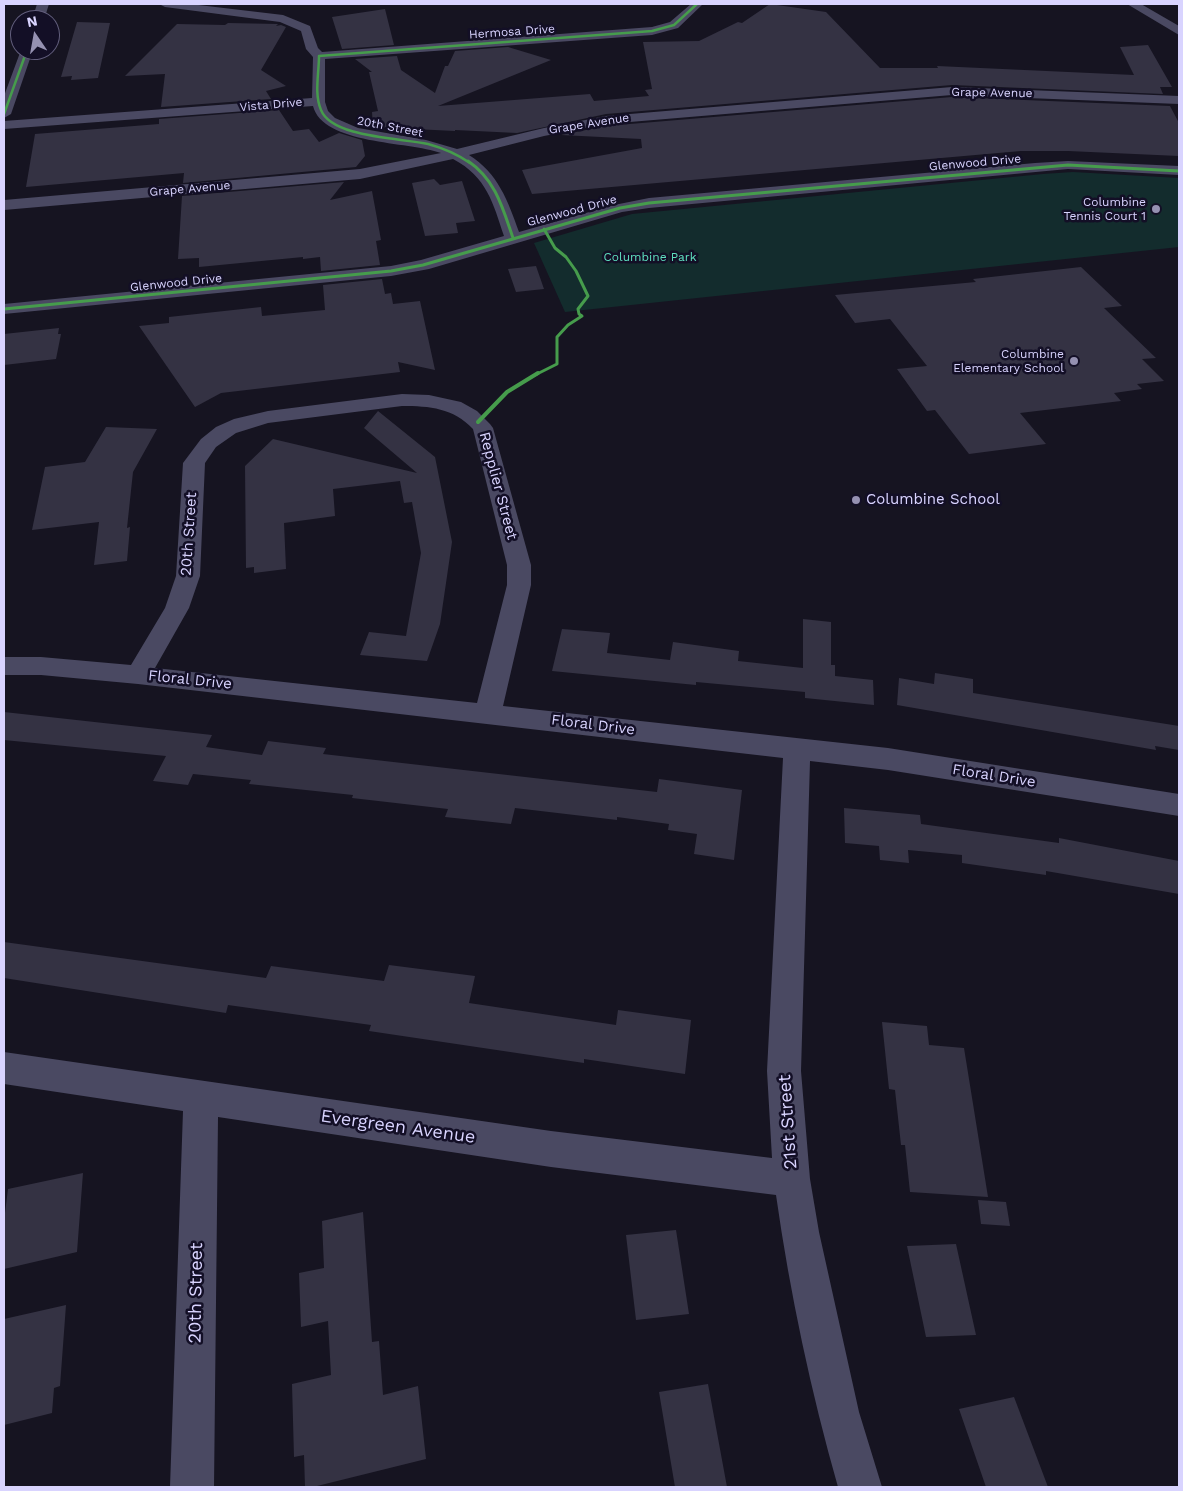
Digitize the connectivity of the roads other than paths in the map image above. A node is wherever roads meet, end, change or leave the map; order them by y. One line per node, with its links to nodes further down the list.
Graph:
1 (165, 4): 5 (street, Vista Drive)
2 (697, 4): 5 (street, Hermosa Drive)
3 (1133, 4): 4 (street)
4 (1179, 31)
5 (319, 56): 8 (street, Vista Drive)
6 (23, 60): 9 (street)
7 (1179, 100): 11 (street, Grape Avenue)
8 (319, 101): 10 (street, Vista Drive); 11 (street, 20th Street)
9 (4, 114)
10 (4, 125)
11 (455, 154): 13 (street, Grape Avenue); 14 (street, 20th Street)
12 (1179, 171): 14 (street, Glenwood Drive)
13 (4, 206)
14 (514, 238): 15 (street, Glenwood Drive)
15 (4, 309)
16 (231, 428): 18 (street, 20th Street); 19 (street, Repplier Street)
17 (4, 666): 18 (street, Floral Drive)
18 (138, 674): 19 (street, Floral Drive)
19 (488, 713): 20 (street, Floral Drive)
20 (797, 748): 21 (street, Floral Drive); 24 (street, 21st Street)
21 (1179, 805)
22 (4, 1068): 23 (street, Evergreen Avenue)
23 (201, 1098): 24 (street, Evergreen Avenue); 25 (street, 20th Street)
24 (792, 1179): 26 (street, 21st Street)
25 (192, 1487)
26 (860, 1487)

